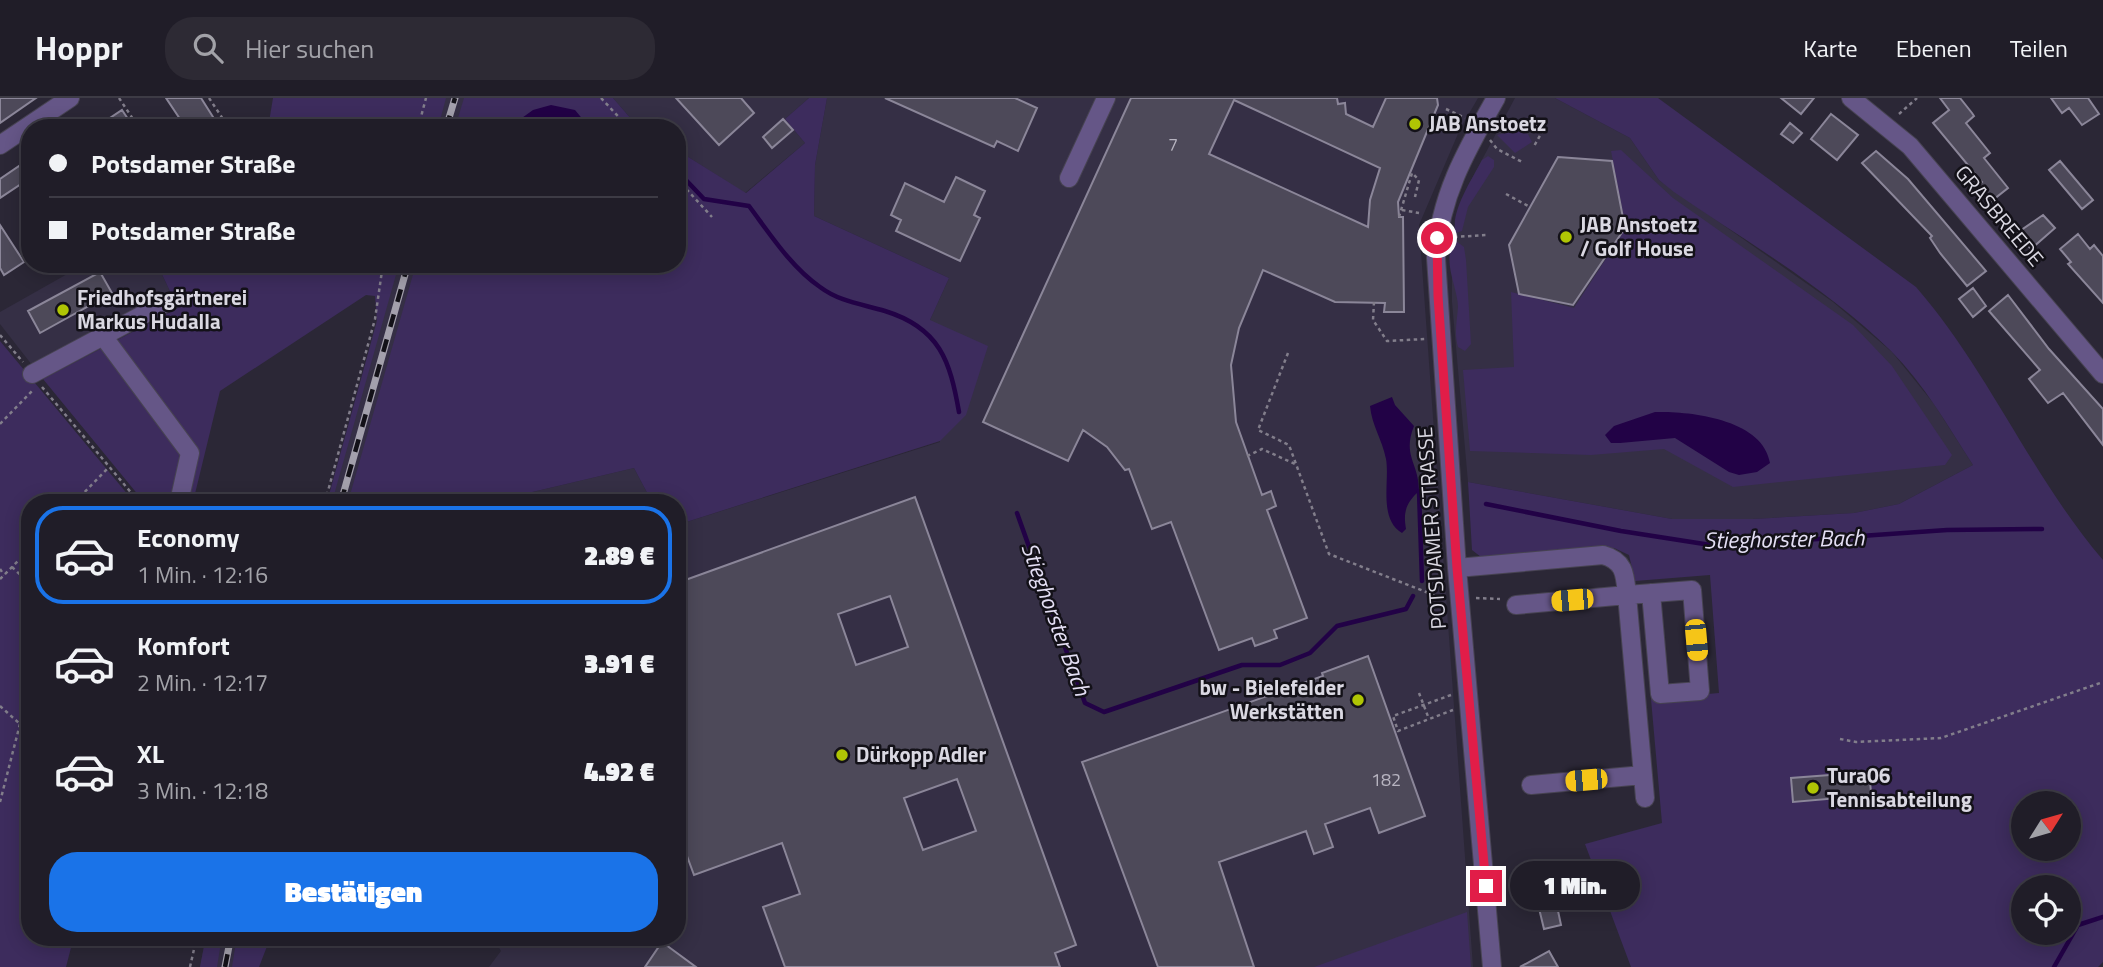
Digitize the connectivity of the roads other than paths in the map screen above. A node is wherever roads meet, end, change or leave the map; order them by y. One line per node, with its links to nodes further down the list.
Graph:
1 (70, 98): 5 (street)
2 (1106, 98): 8 (street)
3 (1496, 98): 14 (street, POTSDAMER STRASSE)
4 (1851, 98): 12 (street, GRASBREEDE)
5 (39, 119)
6 (21, 131): 7 (street)
7 (0, 145)
8 (1069, 178)
9 (163, 304): 10 (street)
10 (103, 336): 11 (street); 13 (street)
11 (32, 374)
12 (2103, 374)
13 (181, 494)
14 (1457, 568): 16 (street); 21 (street, POTSDAMER STRASSE)
15 (1651, 593): 15 (street); 16 (street)
16 (1627, 595): 17 (street); 18 (street)
17 (1516, 605)
18 (1643, 775): 19 (street); 20 (street)
19 (1531, 785)
20 (1645, 798)
21 (1492, 967)

